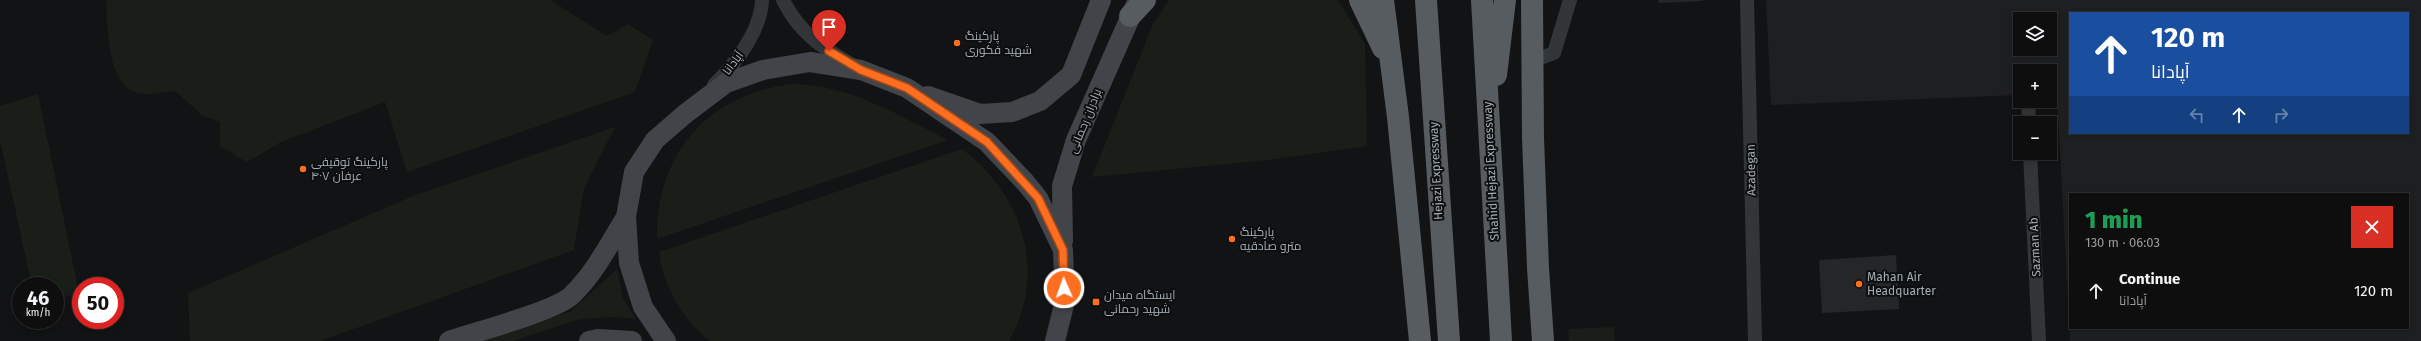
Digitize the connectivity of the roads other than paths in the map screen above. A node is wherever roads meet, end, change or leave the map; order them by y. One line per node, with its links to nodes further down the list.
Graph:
1 (762, 0): 19 (street, آپادانا)
2 (783, 0): 17 (street)
3 (1101, 0): 18 (main road)
4 (1145, 0): 14 (highway)
5 (1360, 0): 20 (highway)
6 (1383, 0): 15 (highway)
7 (1387, 0): 15 (highway)
8 (1426, 0): 31 (highway, Hejazi Expressway)
9 (1482, 0): 21 (highway, Shahid Hejazi Expressway)
10 (1505, 0): 21 (highway)
11 (1570, 0): 16 (street)
12 (1747, 0): 34 (street, Azadegan)
13 (1533, 3): 16 (highway)
14 (1134, 8): 24 (main road, برادران رحمانی)
15 (1387, 22): 20 (highway)
16 (1532, 61): 33 (highway)
17 (861, 70): 18 (main road); 19 (main road)
18 (907, 88): 24 (main road)
19 (685, 114): 23 (main road)
20 (1398, 117): 25 (highway)
21 (1488, 137): 32 (highway, Shahid Hejazi Expressway)
22 (2030, 160): 35 (street, Sazman Ab)
23 (626, 217): 26 (main road); 29 (main road)
24 (1063, 250): 30 (main road, برادران رحمانی)
25 (1419, 336)
26 (449, 341)
27 (589, 341): 28 (main road)
28 (632, 341)
29 (666, 341)
30 (1055, 341)
31 (1449, 341)
32 (1501, 341)
33 (1544, 341)
34 (1755, 341)
35 (2039, 341)

